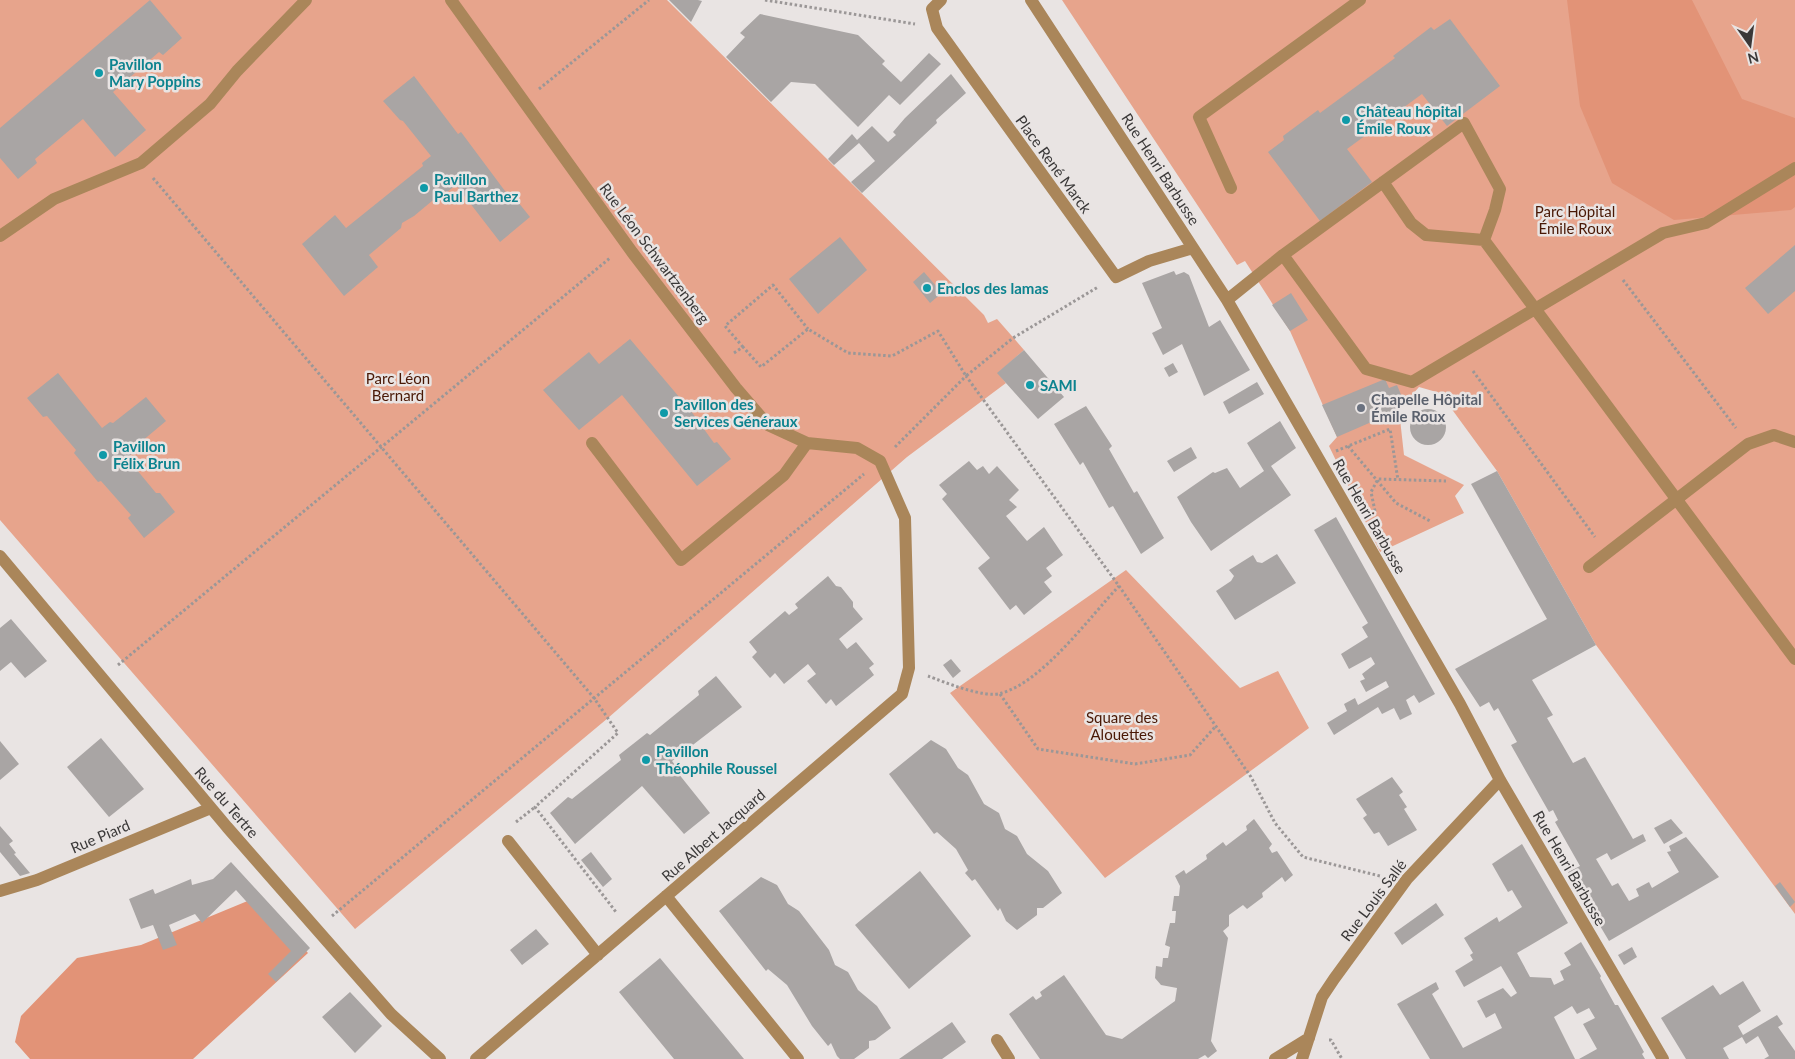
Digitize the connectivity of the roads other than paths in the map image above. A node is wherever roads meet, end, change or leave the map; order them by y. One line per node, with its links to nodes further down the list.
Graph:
1 (306, 0): 9 (street)
2 (451, 0): 17 (street, Rue Léon Schwartzenberg)
3 (941, 0): 11 (street, Place René Marck)
4 (1031, 0): 11 (street, Rue Henri Barbusse)
5 (1360, 0): 8 (street)
6 (1795, 168): 14 (street)
7 (1383, 182): 10 (street); 10 (street); 12 (street)
8 (1231, 188)
9 (0, 236)
10 (1484, 240): 14 (street)
11 (1193, 248): 13 (street, Rue Henri Barbusse)
12 (1283, 255): 13 (street); 14 (street)
13 (1227, 300): 23 (street, Rue Henri Barbusse)
14 (1535, 309): 19 (street)
15 (1795, 442): 19 (street)
16 (592, 443): 17 (street)
17 (807, 443): 18 (street, Rue Léon Schwartzenberg)
18 (880, 461): 27 (street, Rue Albert Jacquard)
19 (1677, 501): 21 (street); 22 (street)
20 (0, 556): 24 (street, Rue du Tertre)
21 (1589, 567)
22 (1795, 659)
23 (1500, 780): 29 (street, Rue Louis Sallé); 37 (street, Rue Henri Barbusse)
24 (211, 808): 26 (street, Rue Piard); 31 (street, Rue du Tertre)
25 (508, 841): 28 (street)
26 (0, 891)
27 (666, 896): 28 (street, Rue Albert Jacquard); 33 (street)
28 (598, 955): 32 (street, Rue Albert Jacquard)
29 (1309, 1038): 35 (street); 36 (street, Rue Louis Sallé)
30 (997, 1040): 34 (street)
31 (440, 1059)
32 (476, 1059)
33 (798, 1059)
34 (1009, 1059)
35 (1275, 1059)
36 (1302, 1059)
37 (1664, 1059)

